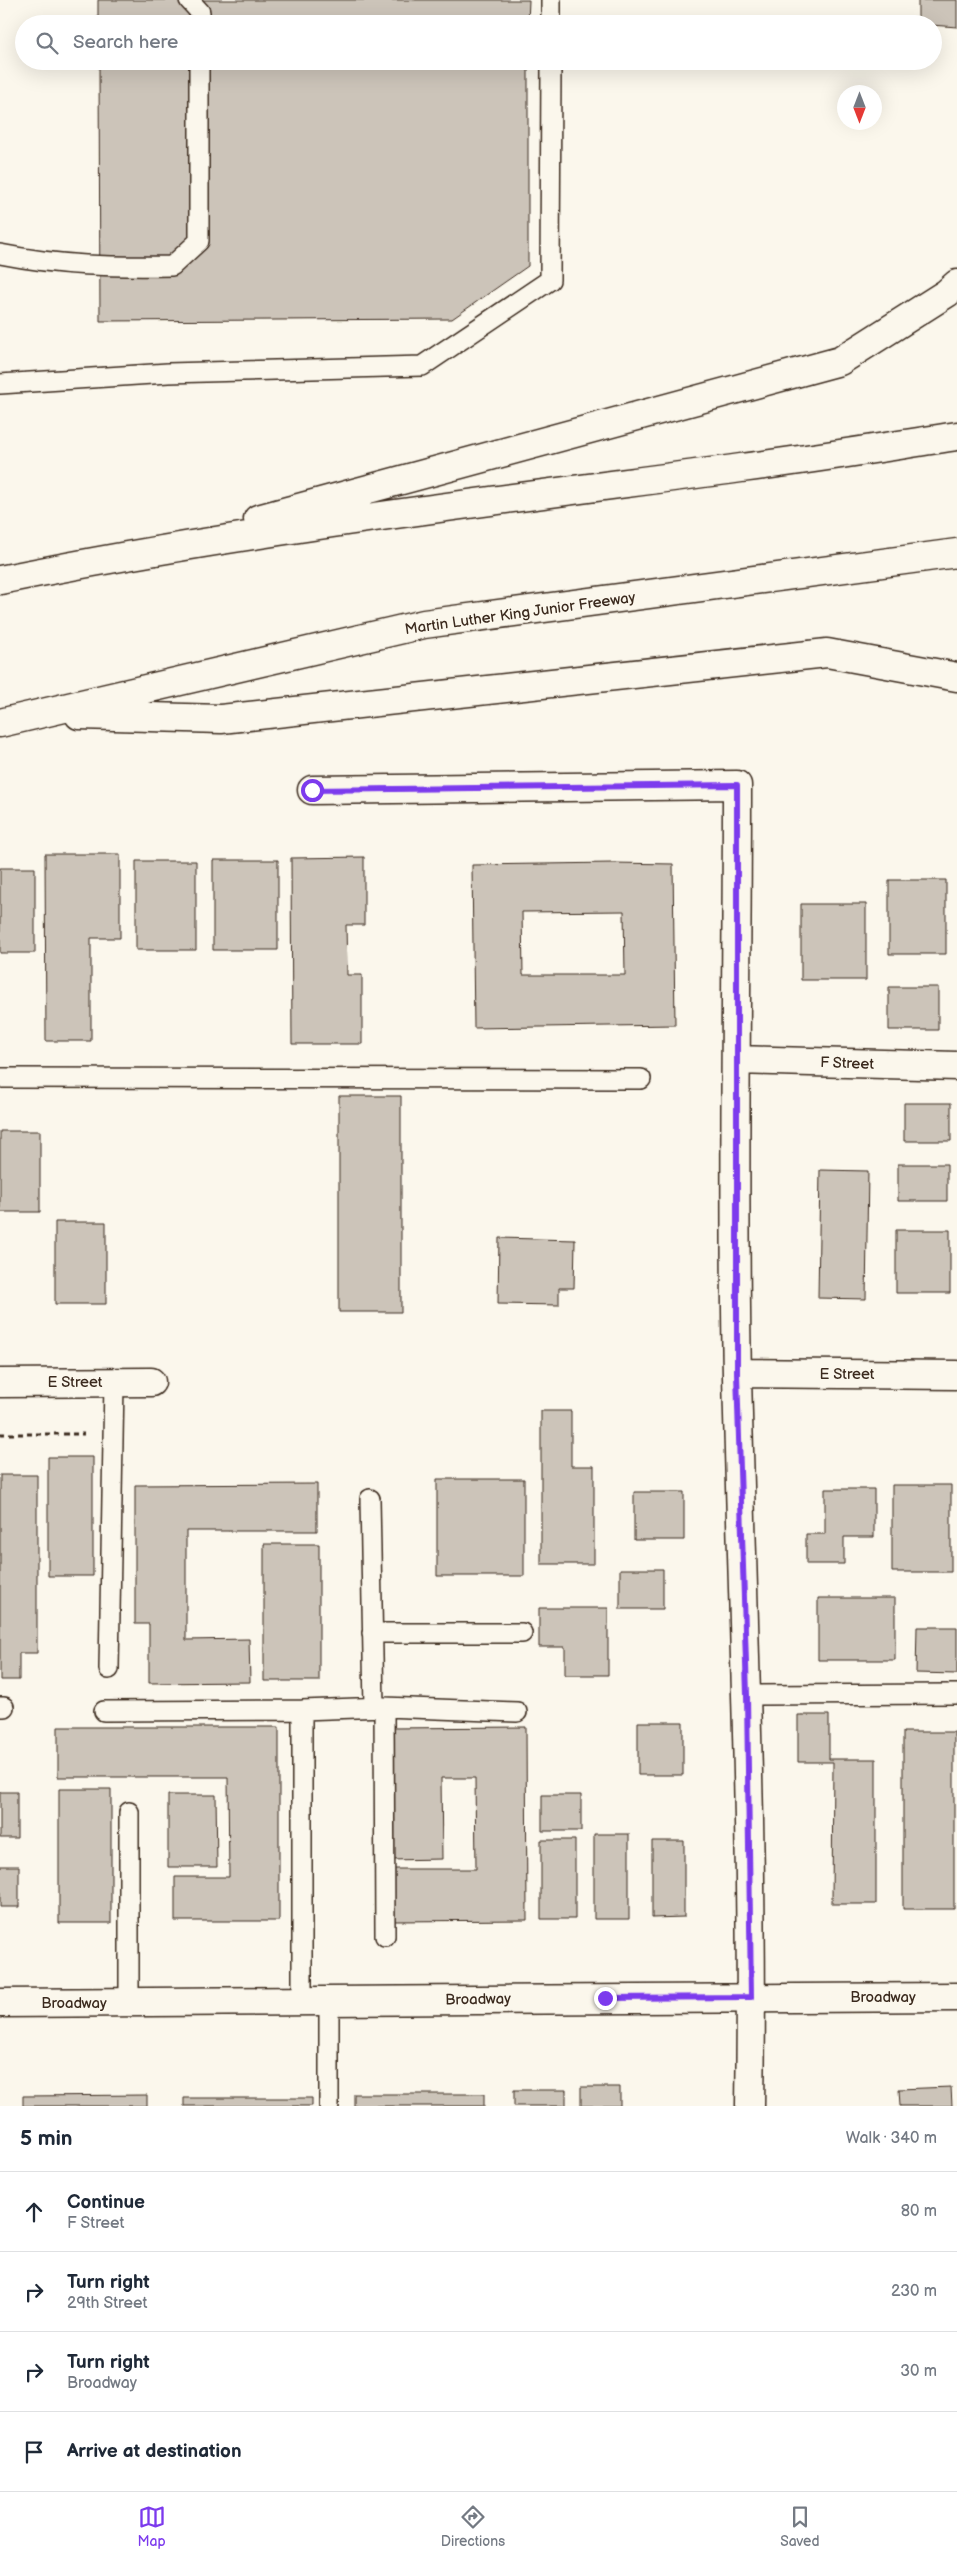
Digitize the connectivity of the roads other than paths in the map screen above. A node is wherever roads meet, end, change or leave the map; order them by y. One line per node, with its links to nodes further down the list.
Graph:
1 (189, 0): 3 (lane)
2 (551, 0): 4 (lane)
3 (200, 15)
4 (551, 15)
5 (199, 70): 7 (lane)
6 (550, 70): 9 (lane)
7 (0, 254)
8 (957, 284): 11 (main road)
9 (0, 384)
10 (957, 436): 11 (main road)
11 (127, 554): 13 (main road)
12 (957, 554): 15 (main road, Martin Luther King Junior Freeway)
13 (0, 580)
14 (957, 678): 15 (main road)
15 (42, 714): 16 (main road, Martin Luther King Junior Freeway)
16 (0, 723)
17 (312, 790): 18 (main road)
18 (737, 1060): 19 (main road, F Street); 22 (main road)
19 (957, 1066)
20 (0, 1078): 21 (lane)
21 (641, 1079)
22 (737, 1373): 23 (main road, E Street); 32 (main road)
23 (957, 1375)
24 (114, 1382): 25 (main road, E Street); 26 (main road, E Street); 30 (lane)
25 (151, 1382)
26 (0, 1383)
27 (370, 1499): 28 (lane)
28 (372, 1632): 29 (lane); 33 (lane)
29 (522, 1632)
30 (109, 1669)
31 (957, 1694): 32 (lane)
32 (747, 1695): 39 (main road)
33 (379, 1707): 34 (lane); 36 (lane); 38 (lane)
34 (302, 1710): 35 (lane); 41 (lane)
35 (104, 1711)
36 (517, 1712)
37 (129, 1812): 43 (lane)
38 (385, 1936)
39 (751, 1997): 40 (main road, Broadway); 42 (main road, Broadway); 46 (main road)
40 (957, 1997)
41 (302, 2001): 42 (main road, Broadway); 43 (main road, Broadway)
42 (329, 2001): 45 (lane)
43 (129, 2002): 44 (main road, Broadway)
44 (0, 2003)
45 (329, 2106)
46 (750, 2106)

